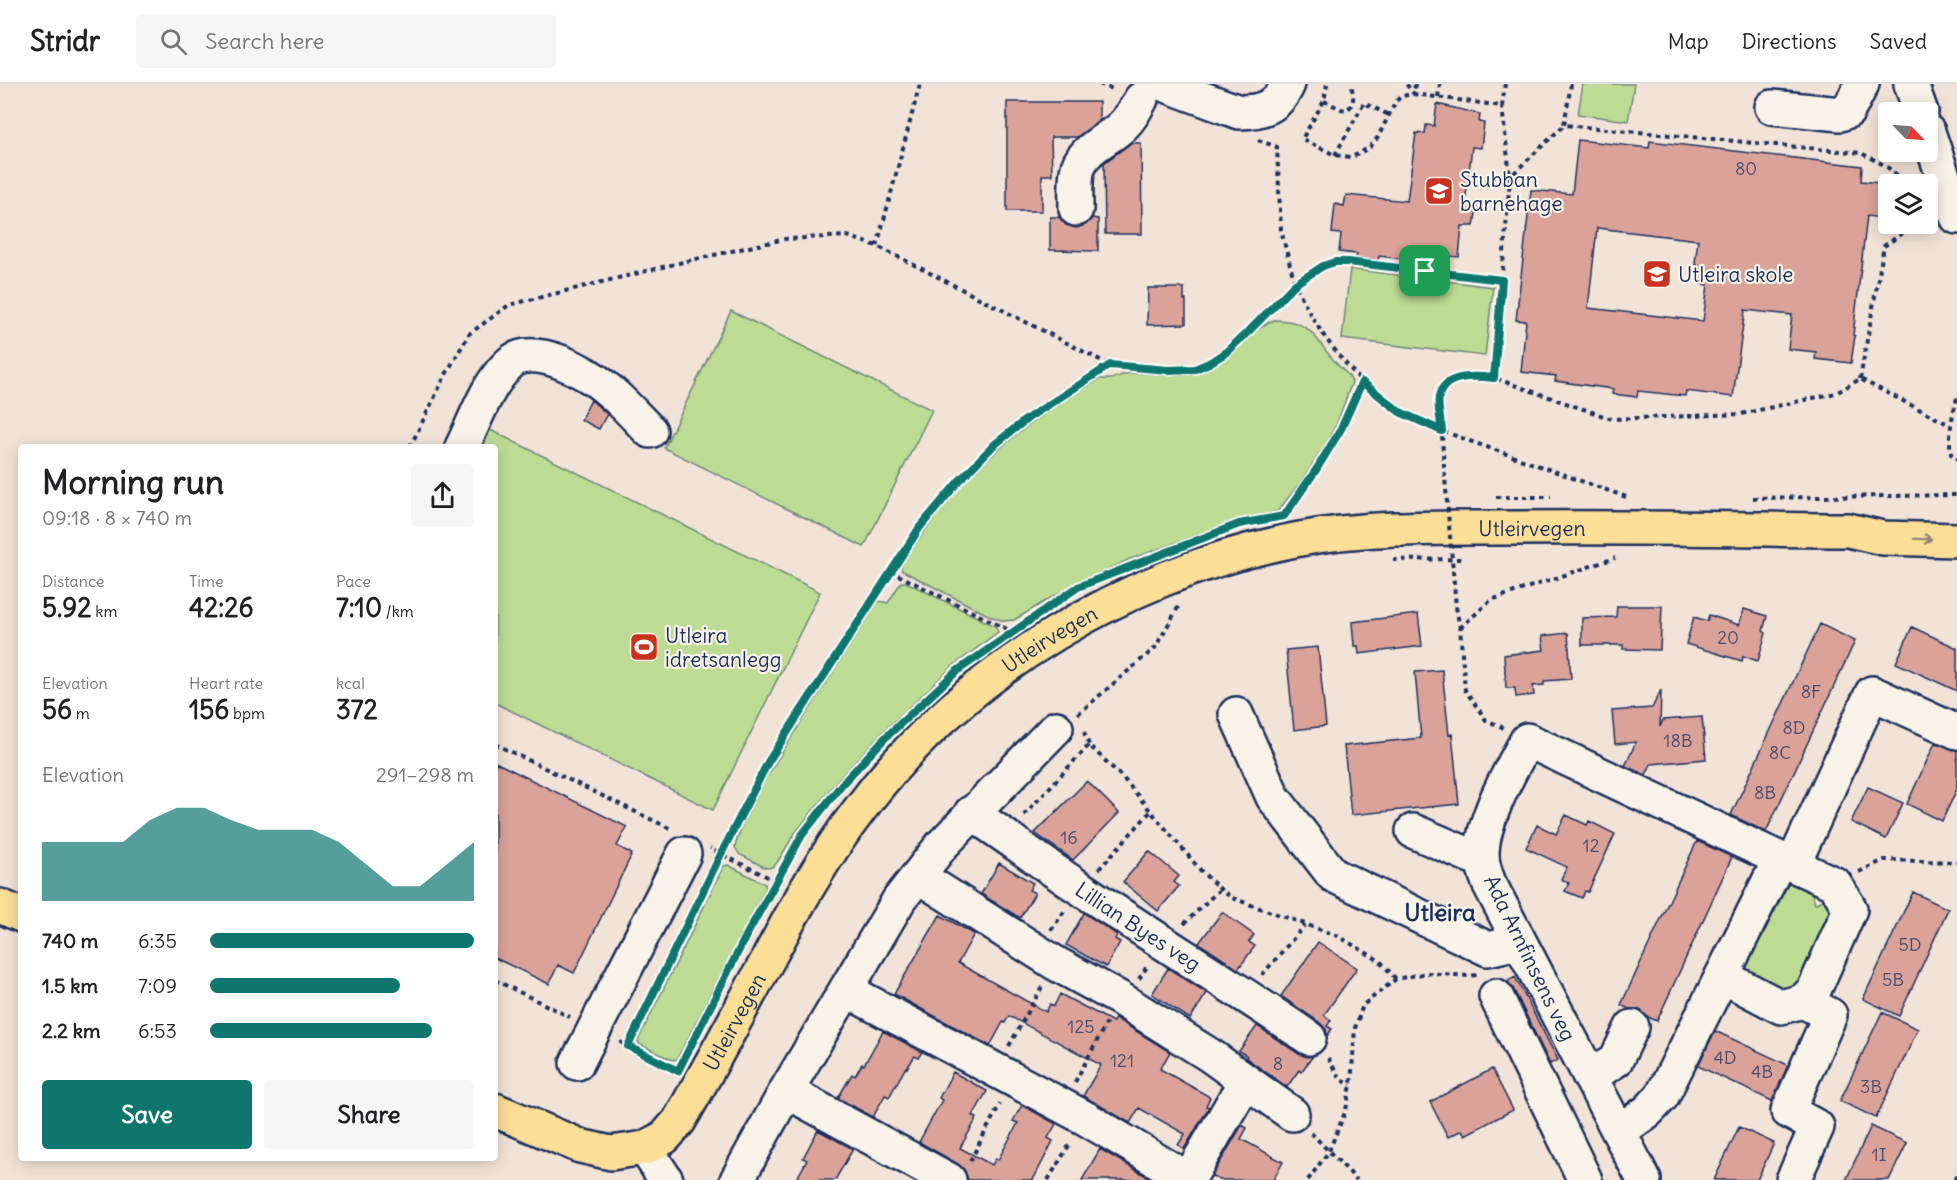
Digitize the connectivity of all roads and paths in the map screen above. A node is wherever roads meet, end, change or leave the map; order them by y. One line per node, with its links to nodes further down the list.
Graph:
1 (920, 84): 32 (path)
2 (1099, 84): 13 (path)
3 (1288, 84): 13 (street)
4 (1327, 84): 16 (path)
5 (1351, 84): 18 (path)
6 (1406, 84): 14 (path)
7 (1415, 84): 14 (path)
8 (1440, 84): 15 (path)
9 (1505, 84): 19 (path)
10 (1571, 84): 23 (path)
11 (1862, 84): 20 (street)
12 (1911, 84): 17 (street)
13 (1152, 92): 29 (street)
14 (1414, 94): 15 (path); 22 (path)
15 (1438, 97): 19 (path)
16 (1324, 101): 18 (path); 25 (path)
17 (1917, 102)
18 (1352, 106): 21 (path)
19 (1502, 106): 28 (path)
20 (1772, 107)
21 (1360, 110): 22 (path); 25 (path)
22 (1389, 115): 25 (path)
23 (1564, 125): 27 (path); 28 (path)
24 (1255, 139): 34 (path)
25 (1335, 155)
26 (1938, 161): 30 (street)
27 (1896, 174)
28 (1510, 177): 33 (path)
29 (1076, 210)
30 (1957, 217)
31 (1902, 234): 37 (path)
32 (877, 246): 35 (path); 43 (path)
33 (1502, 280): 34 (path); 36 (path)
34 (1295, 284): 35 (path); 38 (path)
35 (1110, 365): 60 (path)
36 (1494, 378): 37 (path); 42 (path)
37 (1860, 379): 40 (path)
38 (1362, 382): 42 (path); 55 (path)
39 (1957, 398): 40 (path)
40 (1950, 425): 45 (path)
41 (650, 431): 44 (street)
42 (1442, 431): 50 (path); 62 (path, bridge)
43 (411, 444)
44 (463, 444)
45 (1957, 459)
46 (1957, 495): 51 (path)
47 (1494, 497): 48 (path)
48 (1560, 497)
49 (1615, 497): 50 (path)
50 (1626, 497): 52 (path)
51 (1741, 498)
52 (1636, 499)
53 (1437, 500): 54 (path)
54 (1448, 500)
55 (1294, 514)
56 (1957, 516): 57 (main road, Utleirvegen)
57 (1848, 530): 58 (main road, Utleirvegen, one-way to 58); 110 (main road, Utleirvegen)
58 (1957, 540)
59 (1621, 555): 62 (path)
60 (890, 571): 63 (path); 75 (path)
61 (1182, 600): 68 (path)
62 (1460, 628): 67 (path)
63 (1003, 638)
64 (1236, 714): 85 (street)
65 (1056, 728): 71 (street)
66 (1957, 732): 77 (street)
67 (1527, 740): 76 (street, Ada Arnfinsens veg); 77 (street)
68 (1089, 745): 73 (path); 88 (path)
69 (498, 746): 74 (path)
70 (822, 810): 80 (path)
71 (971, 813): 73 (street, Lillian Byes veg); 79 (street)
72 (1413, 831): 76 (street)
73 (1006, 835): 96 (street, Lillian Byes veg)
74 (687, 843): 75 (path); 100 (street)
75 (721, 854): 80 (path); 98 (path)
76 (1482, 857): 85 (street, Ada Arnfinsens veg)
77 (1786, 862): 81 (street); 87 (street)
78 (1957, 862): 81 (path)
79 (918, 876): 86 (street); 91 (street)
80 (776, 881): 82 (path)
81 (1835, 884): 93 (street)
82 (771, 890)
83 (0, 906): 84 (main road)
84 (18, 914)
85 (1519, 942): 102 (street, Ada Arnfinsens veg)
86 (1056, 963): 92 (street); 101 (path)
87 (1722, 976): 93 (street); 109 (street)
88 (1396, 979): 90 (path); 104 (path)
89 (498, 982): 94 (path)
90 (1489, 985): 120 (street)
91 (846, 990): 101 (street); 105 (street)
92 (1119, 998): 103 (street); 107 (path)
93 (1803, 1001): 122 (street)
94 (577, 1021)
95 (1632, 1027): 102 (street)
96 (1308, 1038): 104 (path)
97 (618, 1041): 98 (path)
98 (628, 1046): 99 (path)
99 (683, 1061)
100 (577, 1063)
101 (1004, 1075): 107 (street); 113 (path)
102 (1590, 1077): 109 (street, Ada Arnfinsens veg)
103 (1245, 1082): 108 (street); 114 (street)
104 (1351, 1085): 111 (path)
105 (786, 1091): 113 (street); 116 (street)
106 (498, 1111): 110 (main road, Utleirvegen)
107 (1074, 1112): 114 (street); 117 (path)
108 (1292, 1114): 111 (path)
109 (1619, 1132): 121 (street, Ada Arnfinsens veg)
110 (645, 1148): 115 (street)
111 (1329, 1151): 118 (path); 119 (path)
112 (1957, 1172): 123 (path)
113 (957, 1175)
114 (1188, 1179)
115 (666, 1180)
116 (736, 1180)
117 (1048, 1180)
118 (1308, 1180)
119 (1357, 1180)
120 (1585, 1180)
121 (1644, 1180)
122 (1793, 1180)
123 (1955, 1180)

